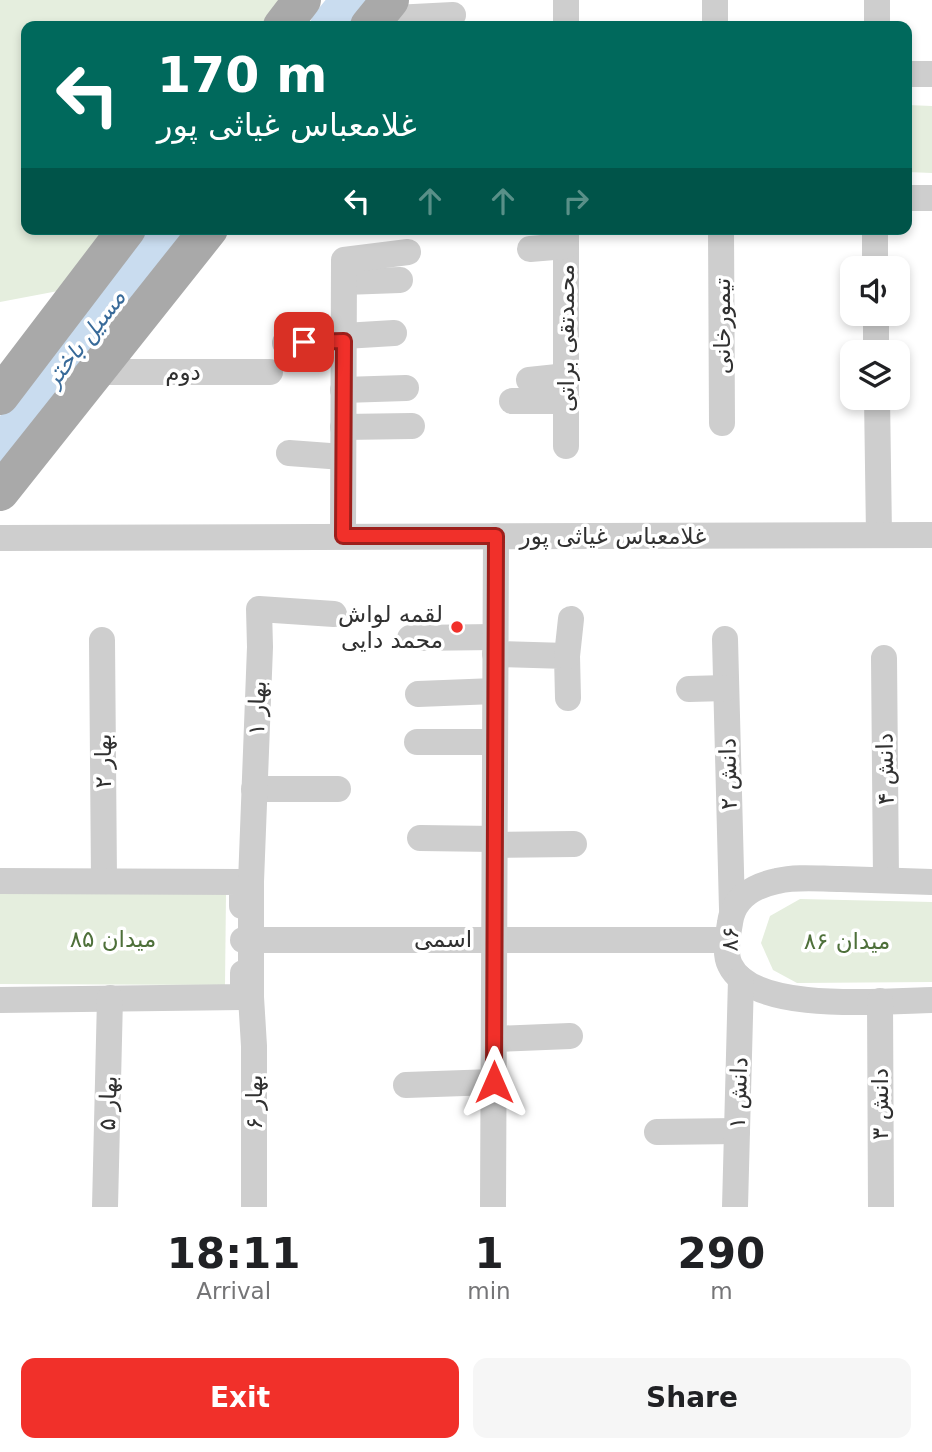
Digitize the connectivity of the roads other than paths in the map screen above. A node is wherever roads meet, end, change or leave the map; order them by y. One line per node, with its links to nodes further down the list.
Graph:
1 (302, 0): 7 (main road)
2 (566, 0): 8 (street)
3 (715, 0): 9 (street)
4 (877, 0): 10 (street)
5 (378, 15): 6 (street)
6 (453, 15)
7 (286, 21)
8 (566, 21)
9 (715, 21)
10 (877, 21)
11 (912, 74): 12 (street)
12 (932, 74)
13 (912, 198): 14 (street)
14 (932, 198)
15 (122, 235): 34 (main road)
16 (204, 235): 28 (main road)
17 (721, 235): 37 (street, تیمورخانی)
18 (875, 235): 22 (street)
19 (566, 238): 20 (street); 32 (street, محمدتقی براتی)
20 (530, 249)
21 (408, 252): 23 (street)
22 (875, 256)
23 (344, 271): 24 (street); 26 (street)
24 (400, 280)
25 (394, 333): 26 (street)
26 (344, 339): 27 (street); 33 (street)
27 (285, 343)
28 (95, 372): 29 (street, دوم); 43 (main road)
29 (270, 372)
30 (529, 380): 32 (street)
31 (406, 388): 33 (street)
32 (567, 389): 35 (street); 40 (street, محمدتقی براتی)
33 (343, 390): 39 (street)
34 (1, 391)
35 (512, 401)
36 (877, 410): 45 (street)
37 (722, 423)
38 (412, 426): 39 (street)
39 (343, 427): 42 (street)
40 (566, 446)
41 (289, 453): 42 (street)
42 (343, 457): 46 (street)
43 (0, 492)
44 (932, 534): 45 (street, غلامعباس غیاثی پور)
45 (879, 535): 47 (street, غلامعباس غیاثی پور)
46 (343, 536): 47 (street, غلامعباس غیاثی پور); 48 (street, غلامعباس غیاثی پور)
47 (496, 536): 54 (street)
48 (0, 538)
49 (334, 614): 64 (street, بهار ۱)
50 (570, 619): 55 (street)
51 (410, 638): 54 (street)
52 (725, 639): 57 (street, دانش ۲)
53 (102, 640): 71 (street, بهار ۲)
54 (495, 646): 55 (street); 59 (street)
55 (567, 656): 61 (street)
56 (884, 658): 69 (street, دانش ۴)
57 (726, 688): 58 (street); 73 (street, دانش ۲)
58 (689, 690)
59 (495, 691): 60 (street); 63 (street)
60 (418, 694)
61 (568, 698)
62 (417, 742): 63 (street)
63 (495, 742): 67 (street)
64 (254, 789): 65 (street); 75 (street, بهار ۱)
65 (338, 789)
66 (420, 838): 67 (street)
67 (494, 842): 68 (street); 74 (street)
68 (574, 844)
69 (887, 880): 72 (street, ۸۶); 73 (street, ۸۶)
70 (0, 881): 71 (street)
71 (104, 881): 75 (street)
72 (932, 881)
73 (732, 909): 76 (street, ۸۶)
74 (494, 939): 75 (street, اسمی); 76 (street, اسمی); 83 (street)
75 (247, 940): 78 (street); 89 (street, بهار ۶)
76 (727, 940): 77 (street, ۸۶)
77 (741, 979): 81 (street, ۸۶); 86 (street, دانش ۱)
78 (110, 998): 79 (street); 88 (street, بهار ۵)
79 (0, 1000)
80 (932, 1000): 81 (street, ۸۶)
81 (880, 1001): 92 (street, دانش ۳)
82 (570, 1036): 83 (street)
83 (494, 1039): 84 (street)
84 (494, 1082): 85 (street); 90 (street)
85 (406, 1085)
86 (737, 1131): 87 (street); 91 (street, دانش ۱)
87 (657, 1132)
88 (105, 1207)
89 (254, 1207)
90 (493, 1207)
91 (734, 1207)
92 (881, 1207)

